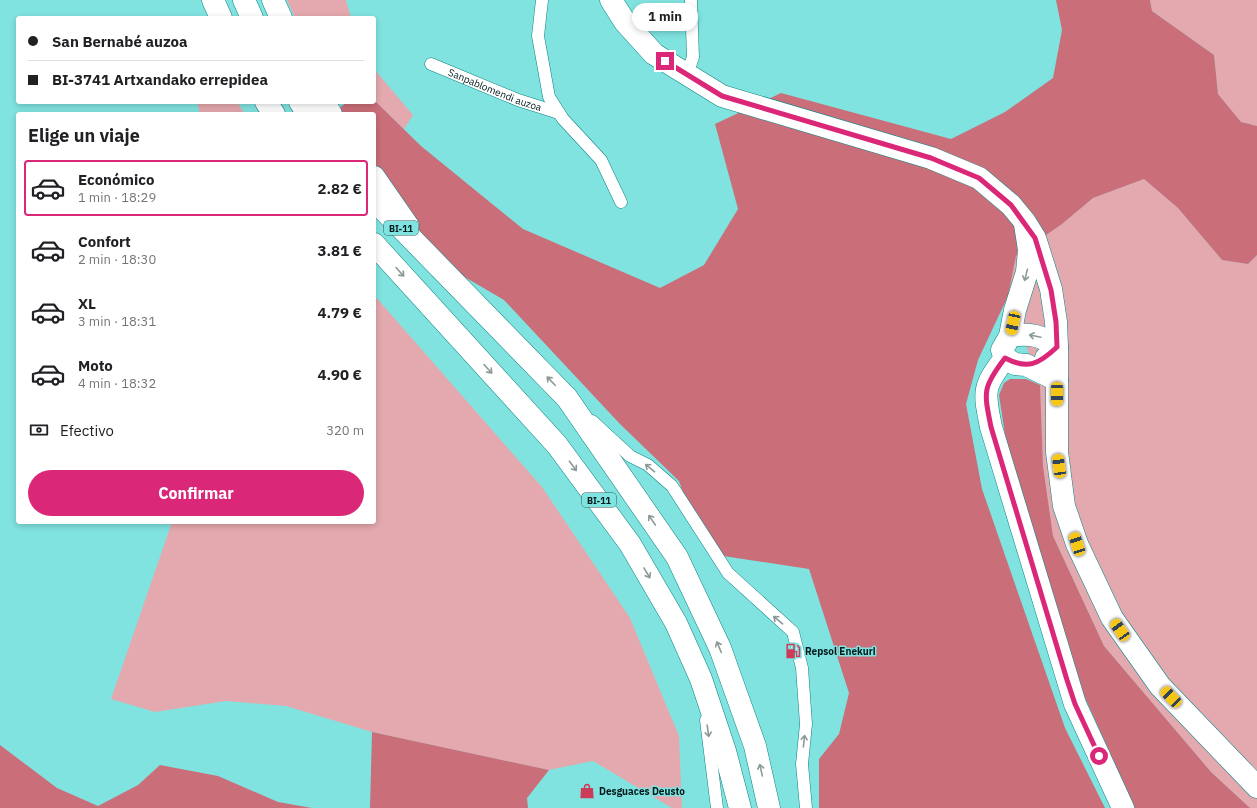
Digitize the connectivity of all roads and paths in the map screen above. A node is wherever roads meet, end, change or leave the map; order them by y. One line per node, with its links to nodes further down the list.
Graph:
1 (200, 0): 8 (street)
2 (213, 0): 9 (street)
3 (244, 0): 10 (street)
4 (273, 0): 11 (street)
5 (542, 0): 14 (lane, Sanpablomendi auzoa)
6 (611, 0): 13 (street)
7 (692, 0): 13 (lane)
8 (212, 16)
9 (220, 16)
10 (251, 16)
11 (280, 16)
12 (431, 64): 14 (lane, Sanpablomendi auzoa)
13 (686, 75): 18 (street)
14 (559, 113): 17 (lane, Sanpablomendi auzoa)
15 (376, 180): 20 (street)
16 (376, 202): 20 (street, BI-11)
17 (621, 202)
18 (1025, 222): 21 (street, one-way to 21); 22 (street)
19 (376, 246): 27 (street, BI-11, one-way to 27)
20 (427, 255): 26 (street, BI-11, one-way to 20)
21 (1010, 336): 22 (street, one-way to 21); 23 (street)
22 (1057, 347): 24 (street); 25 (street)
23 (1005, 358): 24 (street); 33 (street)
24 (1026, 365): 25 (street)
25 (1057, 380): 28 (street)
26 (567, 398): 31 (street, BI-11, one-way to 26); 32 (lane, one-way to 26)
27 (701, 679): 29 (lane, one-way to 29); 30 (street, BI-11)
28 (1257, 787)
29 (717, 808)
30 (740, 808)
31 (769, 808)
32 (806, 808)
33 (1123, 808)

